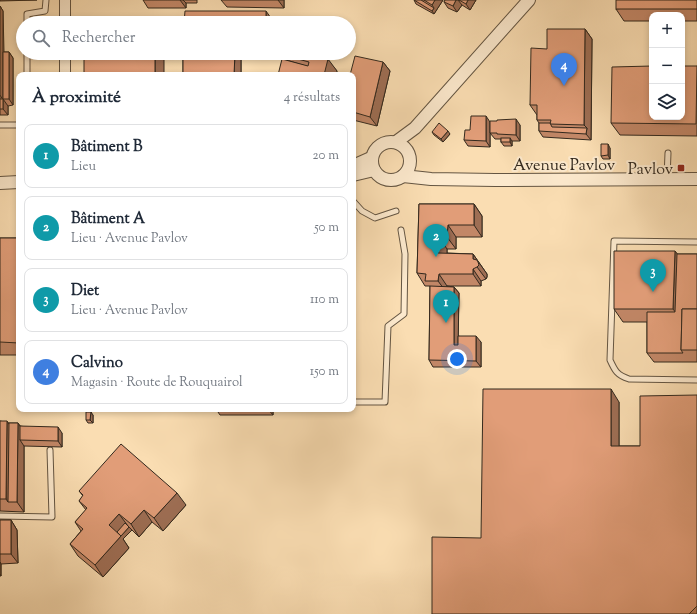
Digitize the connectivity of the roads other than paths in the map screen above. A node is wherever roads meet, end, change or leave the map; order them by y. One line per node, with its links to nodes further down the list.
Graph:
1 (46, 0): 4 (lane)
2 (65, 0): 5 (street)
3 (529, 0): 12 (street)
4 (27, 16)
5 (65, 16)
6 (27, 60): 8 (lane)
7 (65, 60): 9 (street)
8 (27, 72)
9 (65, 72)
10 (0, 125): 11 (lane)
11 (16, 125)
12 (415, 128): 13 (street); 16 (street)
13 (396, 142): 15 (street); 16 (street)
14 (668, 153): 20 (lane)
15 (371, 158): 17 (street); 18 (street)
16 (407, 165): 17 (street); 20 (street, Avenue Pavlov)
17 (374, 170): 19 (street)
18 (356, 171)
19 (356, 173)
20 (667, 179): 21 (street, Avenue Pavlov)
21 (697, 179)
22 (16, 182): 23 (street)
23 (0, 183)
24 (356, 204): 25 (lane)
25 (396, 211)
26 (402, 230): 29 (lane)
27 (697, 242): 28 (lane)
28 (697, 380)
29 (356, 402)
30 (50, 450): 31 (lane)
31 (0, 516)

